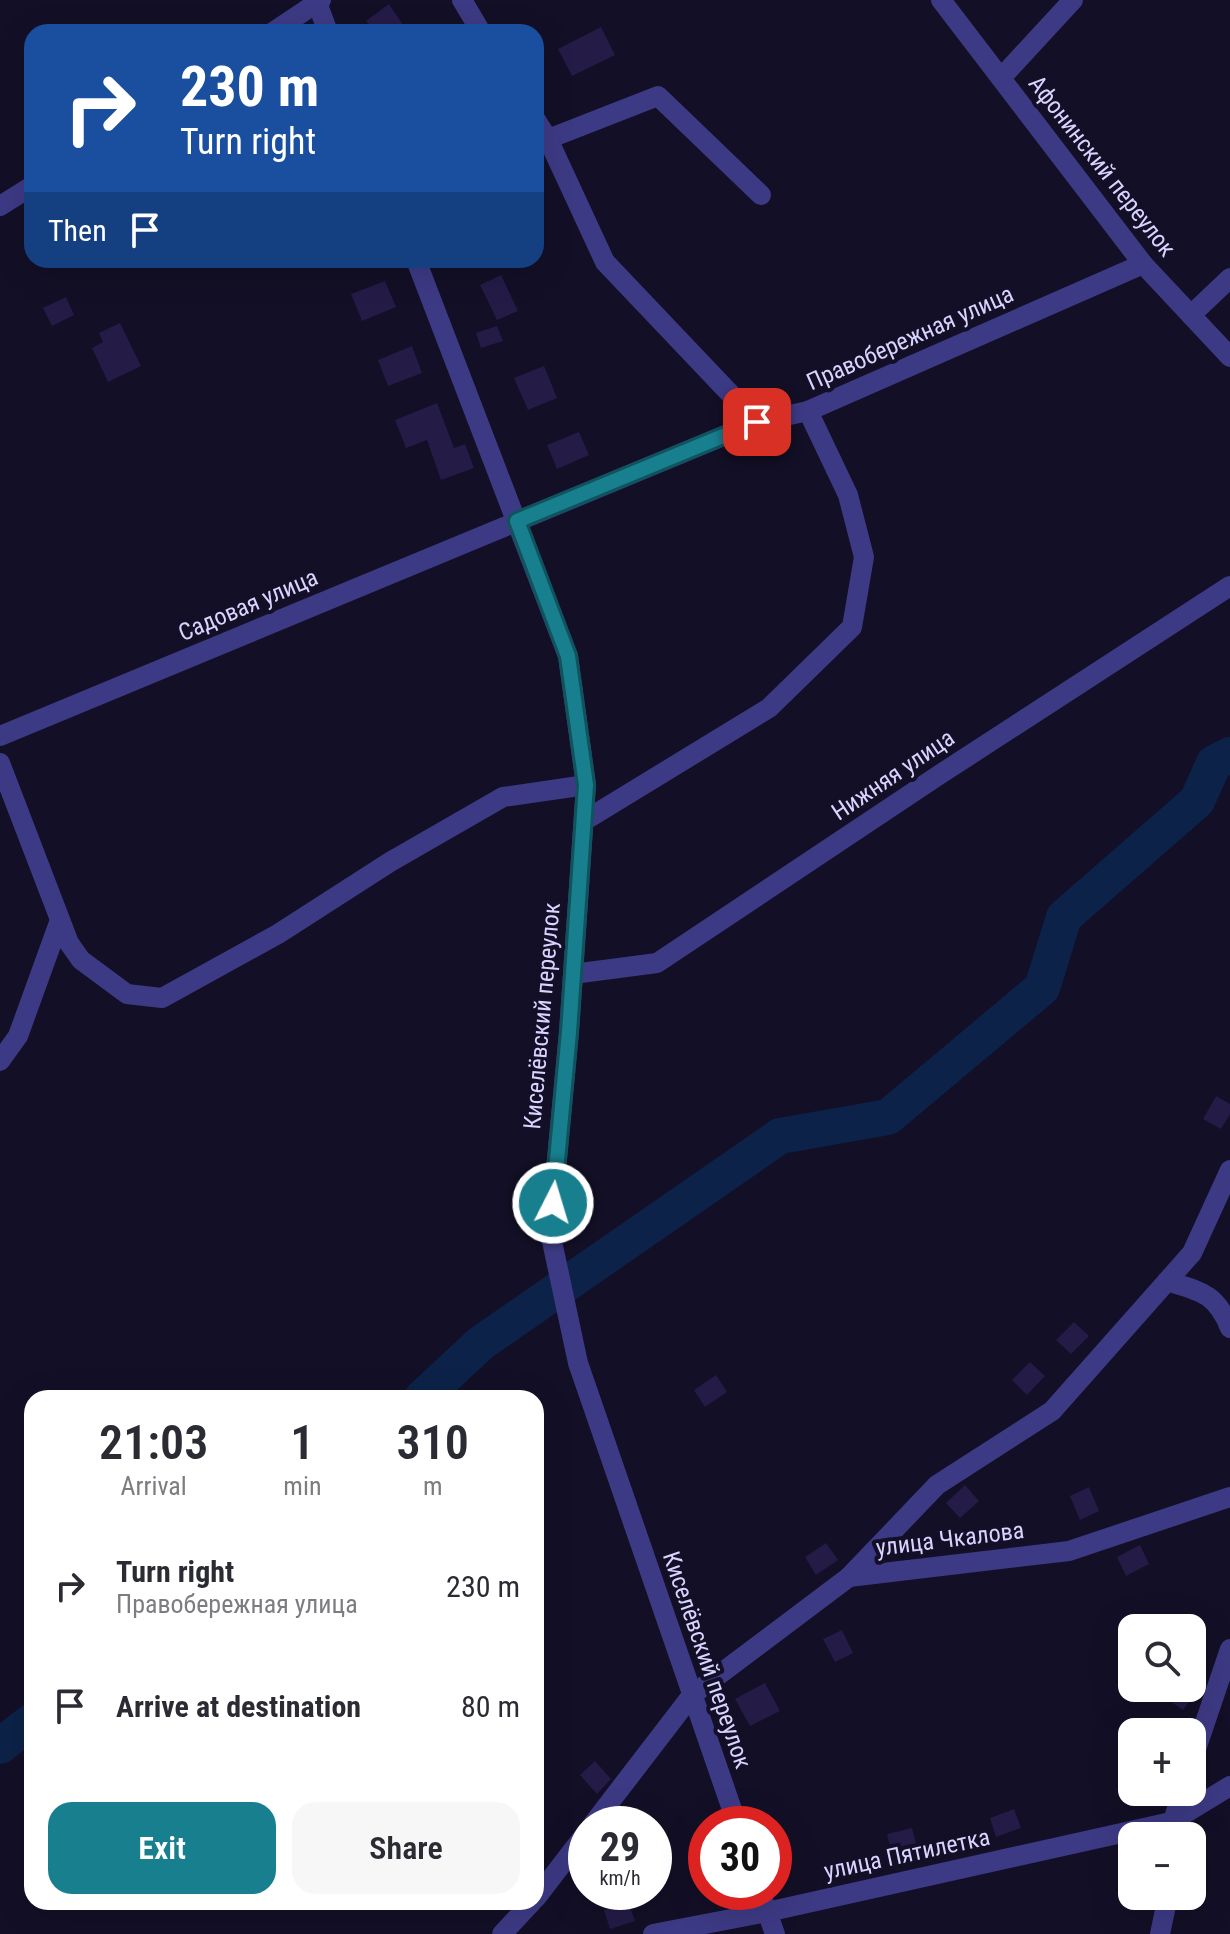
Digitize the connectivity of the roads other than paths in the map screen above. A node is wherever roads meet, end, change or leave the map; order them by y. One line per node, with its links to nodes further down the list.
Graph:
1 (462, 0): 7 (street)
2 (941, 0): 8 (street, Афонинский переулок)
3 (1073, 0): 8 (street)
4 (318, 1): 5 (street); 6 (street)
5 (285, 24)
6 (325, 24)
7 (476, 24)
8 (1001, 78): 14 (street, Афонинский переулок)
9 (544, 133): 10 (street)
10 (548, 139): 12 (street); 20 (street)
11 (24, 191): 13 (street)
12 (761, 195)
13 (0, 206)
14 (1143, 264): 17 (street, Афонинский переулок); 19 (street, Правобережная улица)
15 (419, 268): 21 (street, Киселёвский переулок)
16 (1230, 278): 17 (street)
17 (1191, 315): 18 (street, Афонинский переулок)
18 (1230, 357)
19 (808, 411): 20 (street, Правобережная улица); 26 (street)
20 (757, 422): 21 (street, Правобережная улица)
21 (517, 521): 23 (street, Садовая улица); 25 (street, Киселёвский переулок)
22 (1230, 586): 28 (street, Нижняя улица)
23 (0, 736)
24 (0, 763): 27 (street)
25 (586, 785): 26 (street, Киселёвский переулок); 27 (street)
26 (584, 821): 28 (street, Киселёвский переулок)
27 (60, 920): 29 (street)
28 (573, 974): 36 (street, Киселёвский переулок)
29 (0, 1061)
30 (1230, 1170): 31 (street, улица Чкалова)
31 (1167, 1281): 32 (street); 34 (street, улица Чкалова)
32 (1230, 1328)
33 (1230, 1497): 34 (street, улица Чкалова)
34 (849, 1577): 36 (street)
35 (1230, 1649): 37 (street)
36 (692, 1695): 39 (street); 40 (street, Киселёвский переулок)
37 (1206, 1720)
38 (1230, 1786): 41 (street, улица Пятилетка)
39 (607, 1806)
40 (731, 1806)
41 (1181, 1822)
42 (1118, 1840): 47 (street, улица Пятилетка)
43 (568, 1856): 44 (street)
44 (544, 1887)
45 (525, 1910): 48 (street)
46 (1165, 1910): 51 (street)
47 (767, 1912): 49 (street, улица Пятилетка); 50 (street)
48 (502, 1934)
49 (653, 1934)
50 (775, 1934)
51 (1160, 1934)

